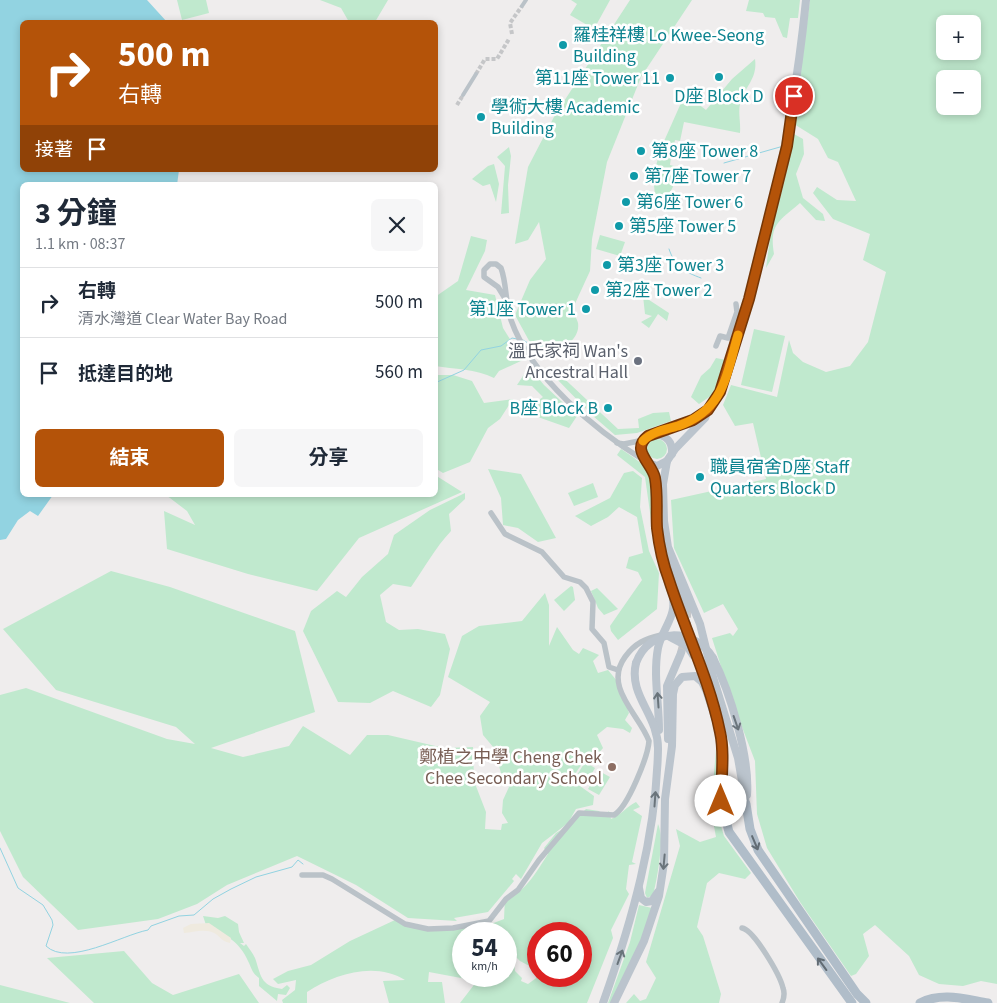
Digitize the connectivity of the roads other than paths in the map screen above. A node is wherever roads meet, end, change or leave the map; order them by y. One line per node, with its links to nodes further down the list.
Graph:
1 (526, 0): 3 (street)
2 (806, 0): 11 (main road)
3 (522, 6)
4 (476, 74): 5 (street)
5 (463, 95)
6 (502, 274): 7 (street); 7 (street); 8 (street)
7 (489, 281): 8 (street)
8 (506, 300): 14 (street)
9 (736, 304): 10 (street)
10 (716, 346)
11 (708, 410): 12 (main road); 15 (main road)
12 (651, 435): 13 (main road); 15 (main road)
13 (644, 440): 14 (street); 17 (main road)
14 (615, 442): 17 (street)
15 (672, 454): 16 (main road)
16 (667, 462): 17 (main road); 19 (main road)
17 (648, 463): 20 (main road)
18 (490, 513): 25 (street)
19 (668, 547): 21 (main road); 29 (main road)
20 (668, 580): 22 (main road); 24 (main road)
21 (687, 609)
22 (661, 635): 24 (main road); 25 (street); 27 (main road, one-way to 22)
23 (681, 653): 28 (main road)
24 (698, 663): 26 (main road)
25 (618, 670): 31 (street)
26 (708, 694): 28 (main road); 30 (main road)
27 (658, 749): 29 (main road, one-way to 29, bridge); 33 (main road, one-way to 27)
28 (667, 779): 32 (main road, one-way to 32)
29 (746, 804): 30 (main road); 39 (main road, one-way to 39)
30 (725, 819): 35 (main road, one-way to 30)
31 (302, 875)
32 (662, 881): 33 (main road); 37 (main road)
33 (639, 884): 36 (main road, one-way to 33)
34 (742, 928): 38 (street)
35 (850, 1002)
36 (603, 1003)
37 (614, 1003)
38 (782, 1003)
39 (866, 1003)
40 (920, 1003): 41 (main road)
41 (988, 1003)

